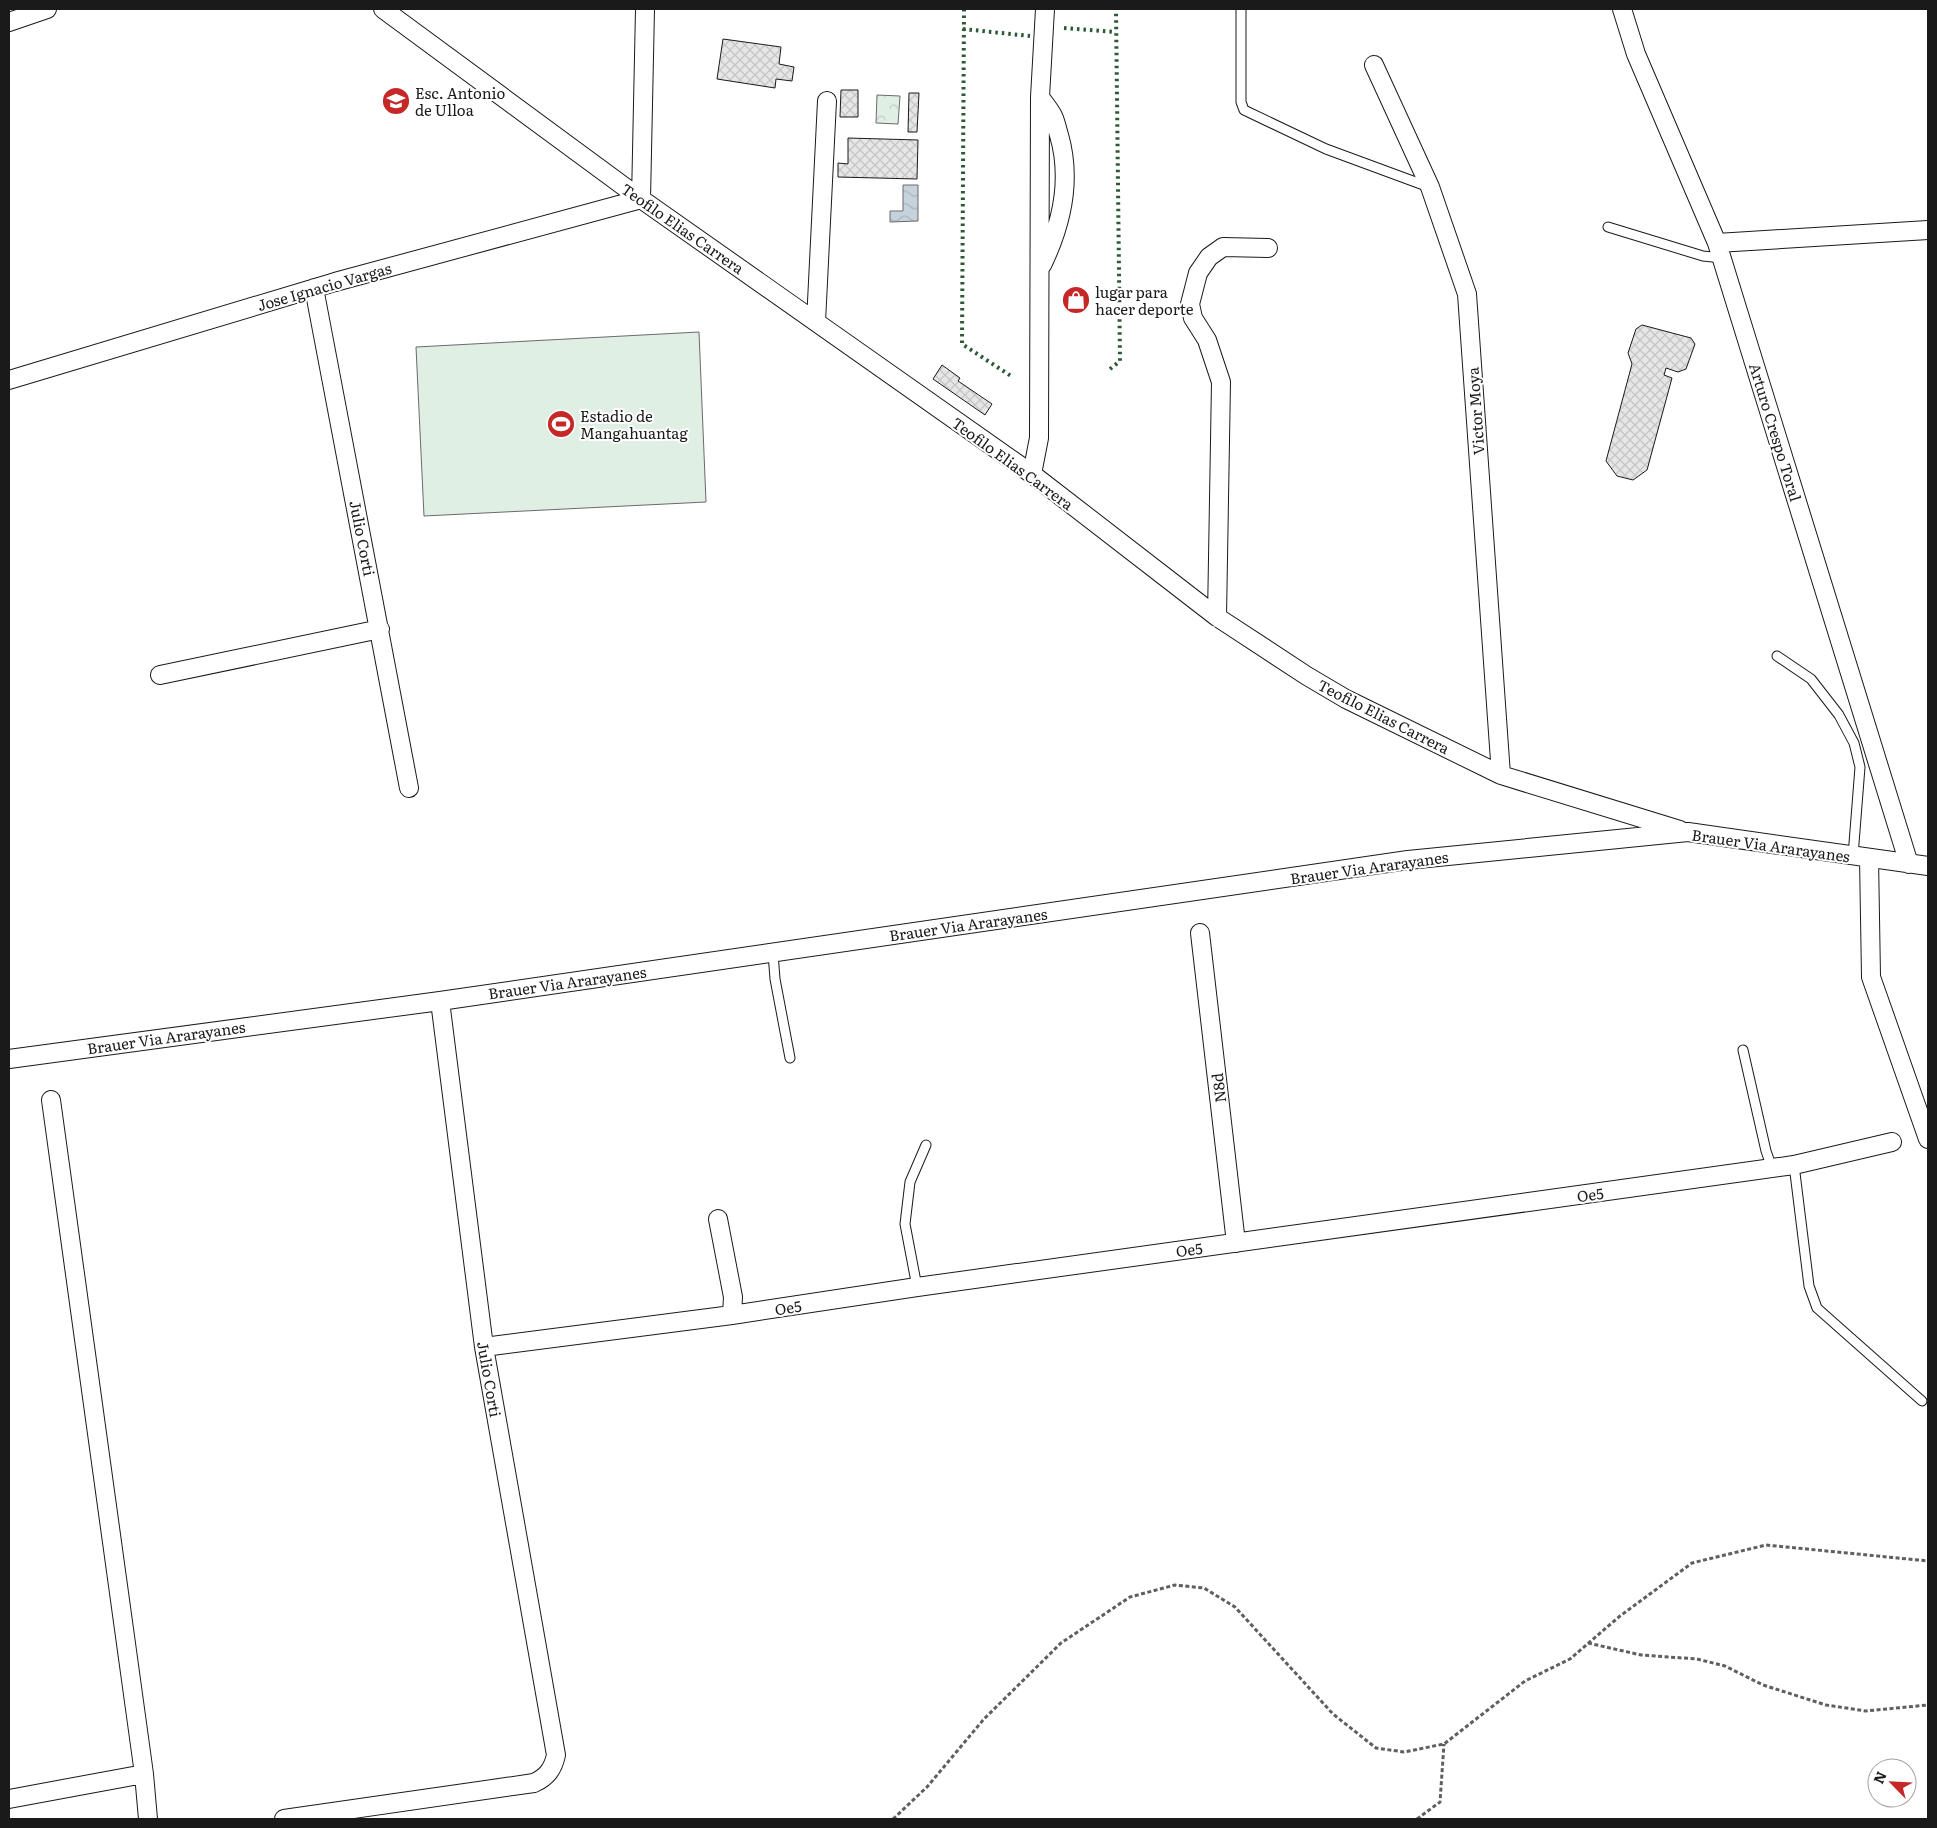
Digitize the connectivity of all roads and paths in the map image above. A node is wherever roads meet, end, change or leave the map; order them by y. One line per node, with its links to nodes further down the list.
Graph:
1 (46, 9): 7 (street)
2 (383, 9): 12 (street, Teofilo Elias Carrera)
3 (645, 9): 12 (street)
4 (1045, 9): 9 (street)
5 (1240, 9): 11 (lane)
6 (1622, 9): 16 (street, Arturo Crespo Toral)
7 (9, 22)
8 (1374, 65): 11 (street, Victor Moya)
9 (1040, 97): 17 (street); 17 (street)
10 (827, 101): 19 (street)
11 (1430, 187): 26 (street, Victor Moya)
12 (641, 199): 18 (street, Jose Ignacio Vargas); 19 (street, Teofilo Elias Carrera)
13 (1608, 227): 16 (lane)
14 (1928, 230): 16 (street)
15 (1268, 248): 22 (street)
16 (1719, 251): 30 (street, Arturo Crespo Toral)
17 (1040, 268): 21 (street)
18 (314, 288): 20 (street, Jose Ignacio Vargas); 23 (street, Julio Corti)
19 (816, 322): 21 (street, Teofilo Elias Carrera)
20 (9, 380)
21 (1032, 474): 22 (street, Teofilo Elias Carrera)
22 (1217, 617): 26 (street, Teofilo Elias Carrera)
23 (380, 629): 25 (street); 27 (street, Julio Corti)
24 (1777, 656): 29 (lane)
25 (160, 675)
26 (1501, 775): 28 (street, Teofilo Elias Carrera)
27 (409, 788)
28 (1688, 832): 29 (street, Brauer Via Ararayanes); 33 (street, Brauer Via Ararayanes)
29 (1861, 857): 30 (street, Brauer Via Ararayanes); 39 (street)
30 (1909, 864): 31 (street, Brauer Via Ararayanes)
31 (1928, 866)
32 (1200, 932): 45 (street, N8d)
33 (773, 952): 34 (street, Brauer Via Ararayanes); 36 (lane)
34 (440, 1001): 37 (street, Brauer Via Ararayanes); 48 (street, Julio Corti)
35 (1743, 1050): 43 (lane)
36 (790, 1058)
37 (9, 1059)
38 (50, 1100): 54 (street)
39 (1928, 1139)
40 (1892, 1142): 42 (street, Oe5)
41 (926, 1145): 46 (lane)
42 (1794, 1165): 43 (street, Oe5); 49 (lane)
43 (1772, 1168): 45 (street, Oe5)
44 (718, 1219): 47 (street)
45 (1236, 1243): 46 (street, Oe5)
46 (917, 1287): 47 (street, Oe5)
47 (732, 1315): 48 (street, Oe5)
48 (484, 1347): 57 (street, Julio Corti)
49 (1922, 1401)
50 (1928, 1561): 51 (path)
51 (1588, 1643): 52 (path); 53 (path)
52 (1928, 1705)
53 (1444, 1744): 58 (path); 59 (path)
54 (144, 1774): 55 (street); 56 (street)
55 (9, 1799)
56 (148, 1819)
57 (284, 1819)
58 (893, 1819)
59 (1417, 1819)

